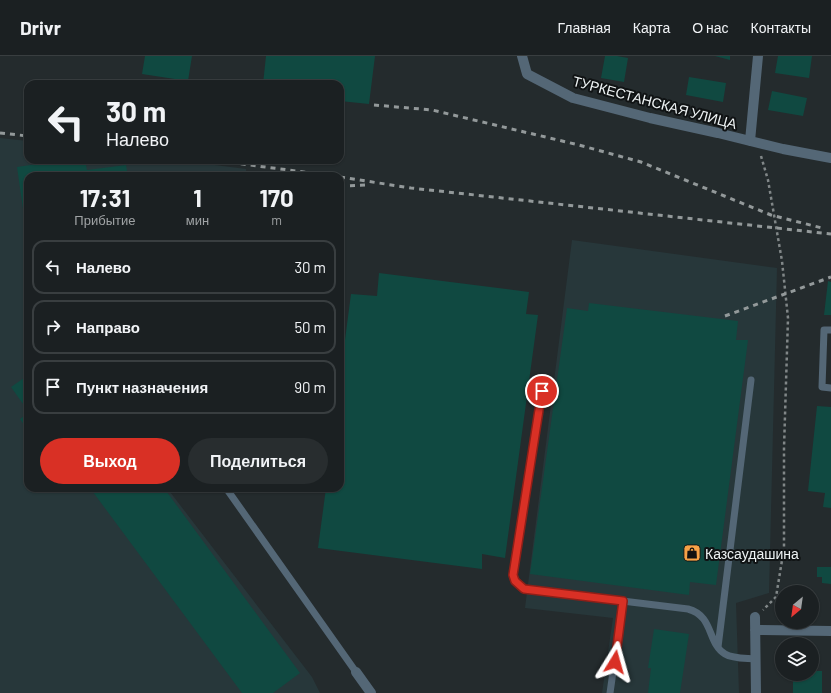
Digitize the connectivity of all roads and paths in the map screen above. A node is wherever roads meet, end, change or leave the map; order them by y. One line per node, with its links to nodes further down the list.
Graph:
1 (522, 56): 3 (street, ТУРКЕСТАНСКАЯ УЛИЦА)
2 (758, 56): 3 (street)
3 (754, 142): 4 (street, ТУРКЕСТАНСКАЯ УЛИЦА); 11 (path)
4 (831, 158)
5 (831, 330): 7 (lane)
6 (751, 380): 14 (lane)
7 (831, 388)
8 (542, 391): 10 (lane)
9 (229, 492): 16 (lane)
10 (623, 601): 14 (lane); 18 (lane)
11 (755, 618): 12 (street)
12 (756, 630): 13 (street); 15 (street)
13 (831, 631)
14 (718, 648): 15 (lane)
15 (756, 659): 19 (street)
16 (356, 672): 17 (street)
17 (371, 693)
18 (610, 693)
19 (756, 693)

